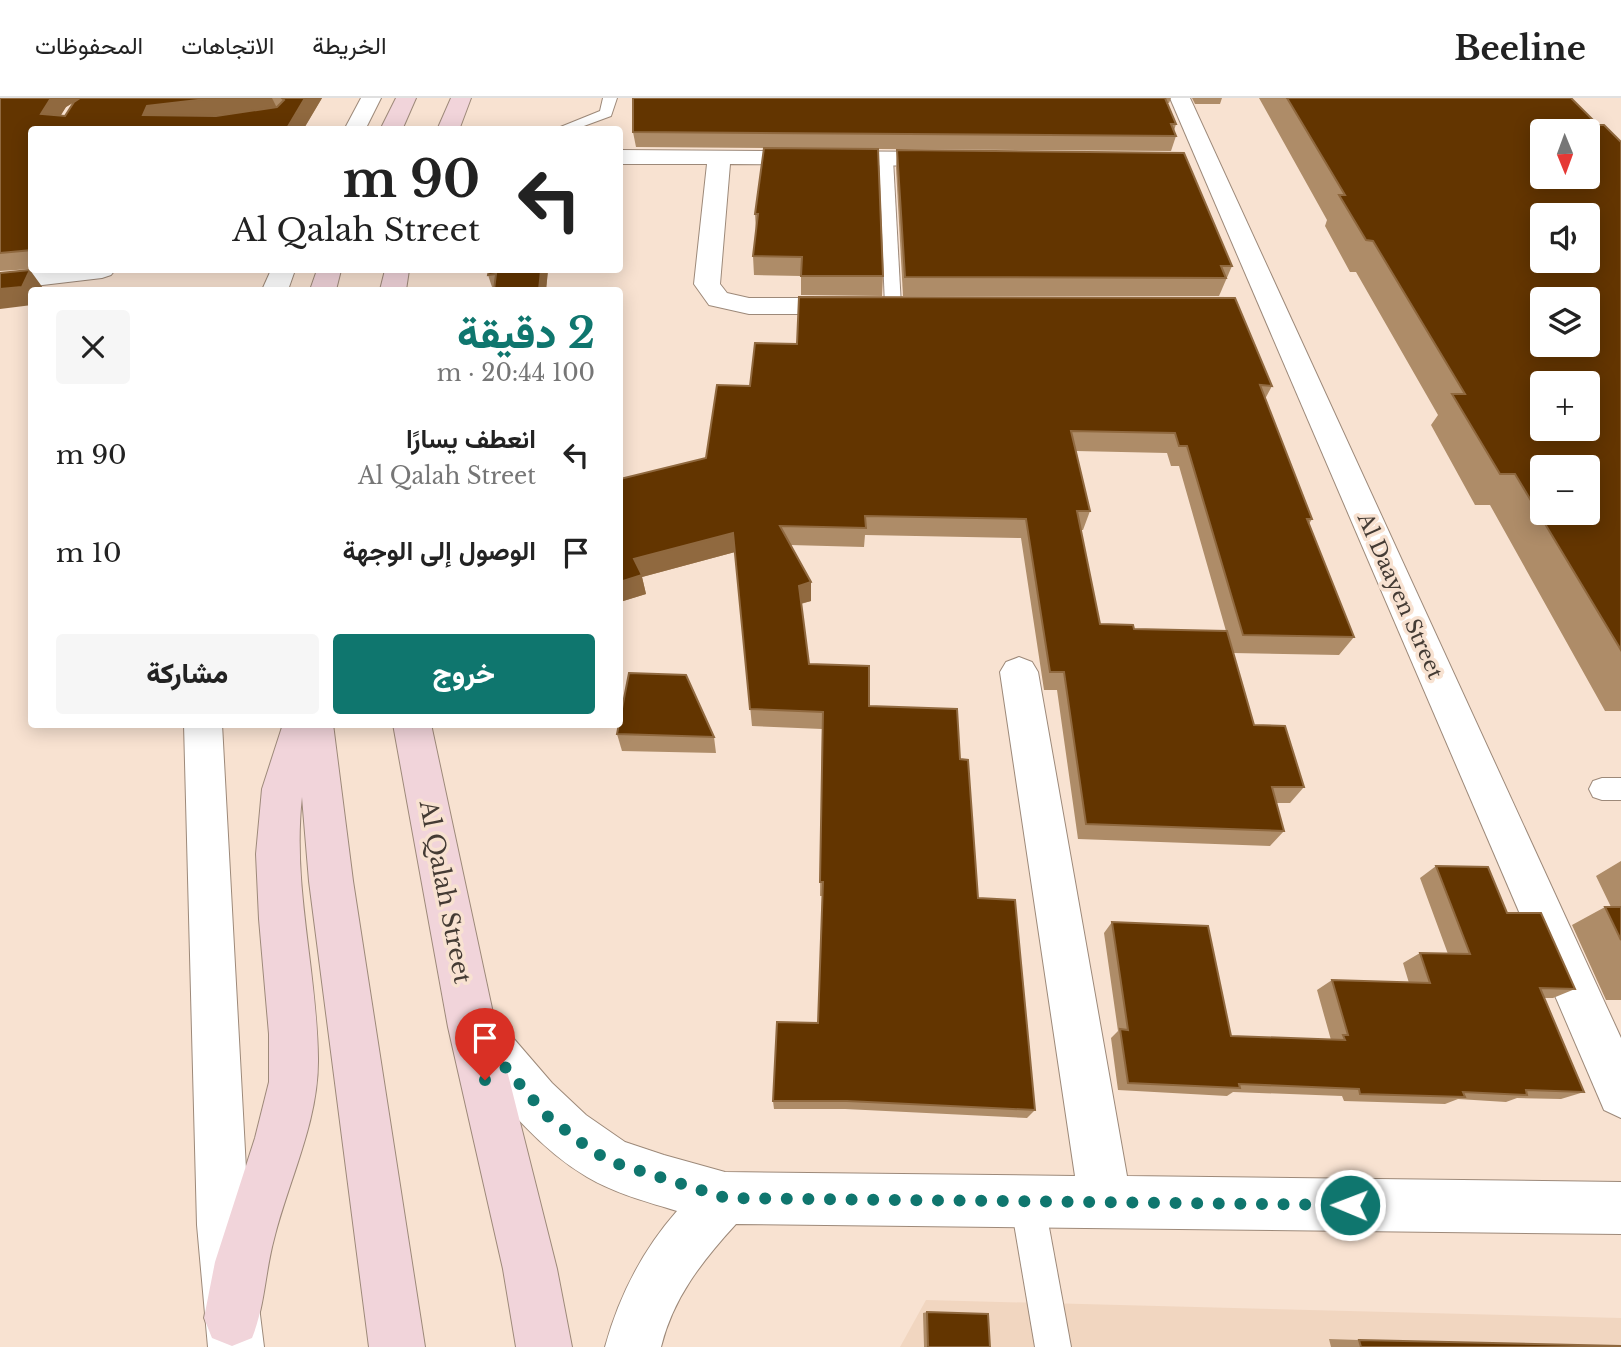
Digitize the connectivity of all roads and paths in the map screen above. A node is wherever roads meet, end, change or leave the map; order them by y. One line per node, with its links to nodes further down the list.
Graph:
1 (371, 98): 6 (street)
2 (406, 98): 7 (main road)
3 (461, 98): 8 (main road)
4 (610, 98): 9 (lane)
5 (1180, 98): 24 (street, Al Daayen Street)
6 (356, 126)
7 (393, 126)
8 (450, 126)
9 (570, 126)
10 (623, 157): 11 (street)
11 (719, 158): 12 (street); 16 (street)
12 (886, 159): 13 (street); 16 (lane)
13 (967, 159)
14 (76, 273): 15 (street)
15 (0, 282)
16 (893, 306): 17 (street)
17 (920, 306)
18 (1019, 672): 27 (street)
19 (203, 728): 29 (street)
20 (301, 728): 29 (main road)
21 (314, 728): 30 (main road)
22 (413, 728): 23 (main road, Al Qalah Street)
23 (471, 1027): 25 (street); 31 (main road, Al Qalah Street)
24 (1621, 1093)
25 (726, 1198): 26 (street); 32 (street)
26 (1027, 1200): 27 (street); 33 (lane)
27 (1105, 1202): 28 (street)
28 (1621, 1208)
29 (234, 1332)
30 (397, 1347)
31 (544, 1347)
32 (633, 1347)
33 (1053, 1347)

